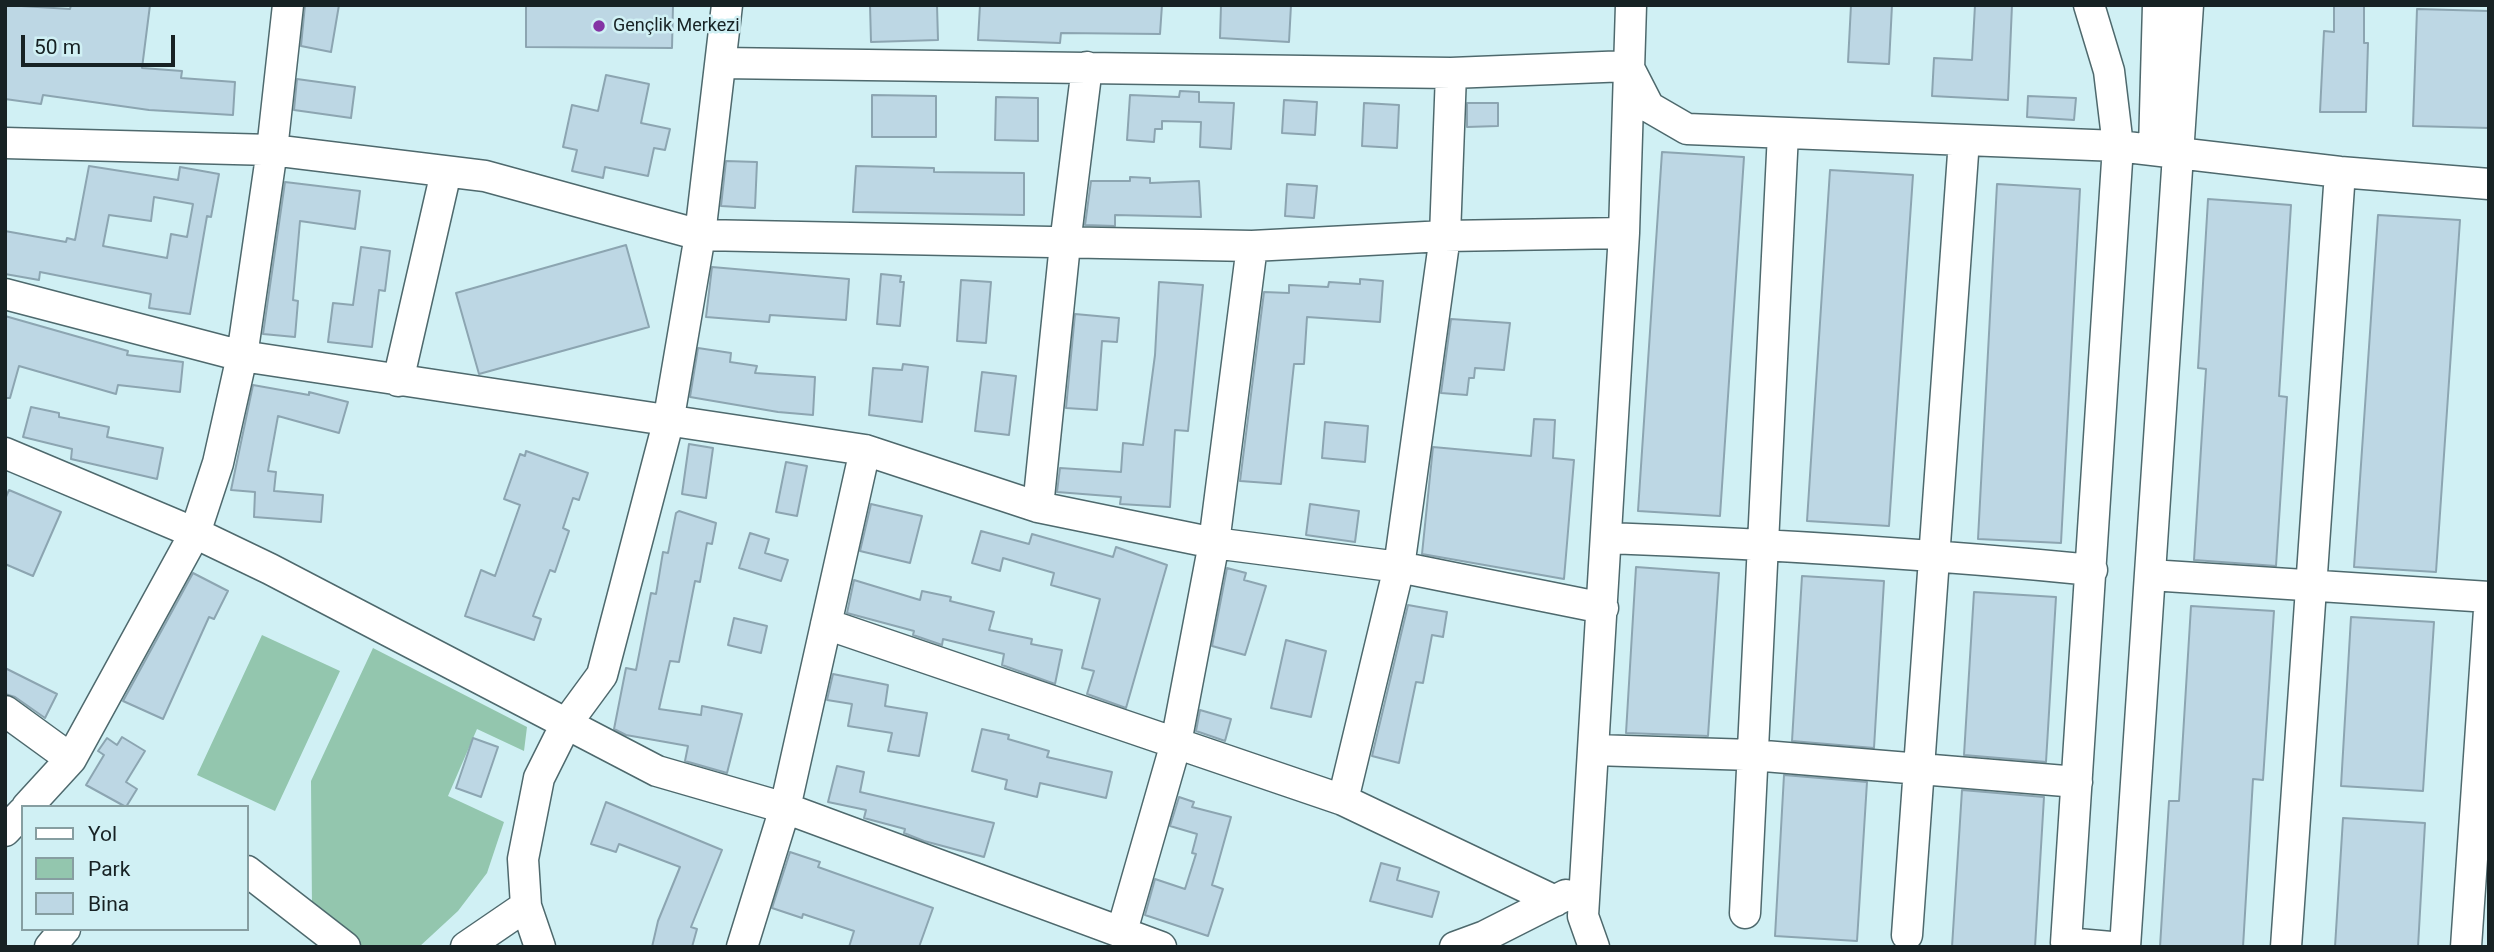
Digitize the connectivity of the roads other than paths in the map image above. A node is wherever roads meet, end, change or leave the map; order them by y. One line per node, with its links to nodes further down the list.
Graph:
1 (289, 5): 16 (street)
2 (727, 5): 8 (street)
3 (1631, 5): 9 (street)
4 (2089, 5): 15 (street)
5 (2140, 5): 15 (street)
6 (2158, 5): 15 (street)
7 (2188, 5): 15 (street)
8 (721, 63): 10 (street); 21 (street)
9 (1628, 66): 11 (street); 12 (street); 20 (street)
10 (1087, 67): 11 (street); 23 (street)
11 (1451, 73): 22 (street)
12 (1783, 133): 13 (street); 35 (street)
13 (1964, 140): 15 (street); 36 (street)
14 (5, 143): 16 (street)
15 (2146, 149): 18 (street); 38 (street); 39 (street)
16 (272, 150): 17 (street); 26 (street)
17 (446, 172): 21 (street); 27 (street)
18 (2340, 172): 19 (street); 40 (street)
19 (2489, 184)
20 (1624, 233): 22 (street); 33 (street)
21 (700, 235): 23 (street); 28 (street)
22 (1445, 236): 24 (street); 37 (street)
23 (1065, 244): 24 (street); 31 (street)
24 (1252, 246): 34 (street)
25 (5, 294): 26 (street)
26 (242, 356): 27 (street); 32 (street)
27 (398, 381): 28 (street)
28 (668, 423): 29 (street); 46 (street)
29 (864, 450): 31 (street); 44 (street)
30 (5, 453): 32 (street)
31 (1038, 507): 34 (street)
32 (195, 533): 46 (street); 50 (street)
33 (1607, 538): 35 (street); 42 (street)
34 (1214, 543): 37 (street); 47 (street)
35 (1761, 544): 36 (street); 49 (street)
36 (1934, 555): 38 (street); 51 (street)
37 (1399, 567): 42 (street); 53 (street)
38 (2092, 570): 52 (street)
39 (2150, 575): 40 (street); 76 (street)
40 (2312, 587): 41 (street); 77 (street)
41 (2489, 597)
42 (1603, 608): 48 (street)
43 (2489, 610): 78 (street)
44 (826, 624): 47 (street); 55 (street)
45 (5, 711): 50 (street)
46 (566, 724): 55 (street); 61 (street)
47 (1176, 743): 53 (street); 64 (street)
48 (1594, 750): 49 (street); 59 (street)
49 (1752, 755): 51 (street); 62 (street)
50 (71, 759): 54 (street)
51 (1920, 767): 52 (street); 65 (street)
52 (2077, 782): 75 (street)
53 (1343, 800): 60 (street)
54 (29, 805)
55 (785, 808): 64 (street); 71 (street)
56 (21, 814): 57 (street)
57 (5, 831)
58 (248, 872): 68 (street)
59 (1585, 885): 60 (street); 74 (street)
60 (1555, 901): 66 (street)
61 (526, 906): 69 (street); 70 (street)
62 (1745, 913)
63 (63, 931): 67 (street)
64 (1122, 931): 72 (street)
65 (1907, 934)
66 (1482, 942): 73 (street)
67 (50, 947)
68 (345, 947)
69 (466, 947)
70 (540, 947)
71 (742, 947)
72 (1161, 947)
73 (1455, 947)
74 (1594, 947)
75 (2110, 947)
76 (2125, 947)
77 (2286, 947)
78 (2466, 947)

